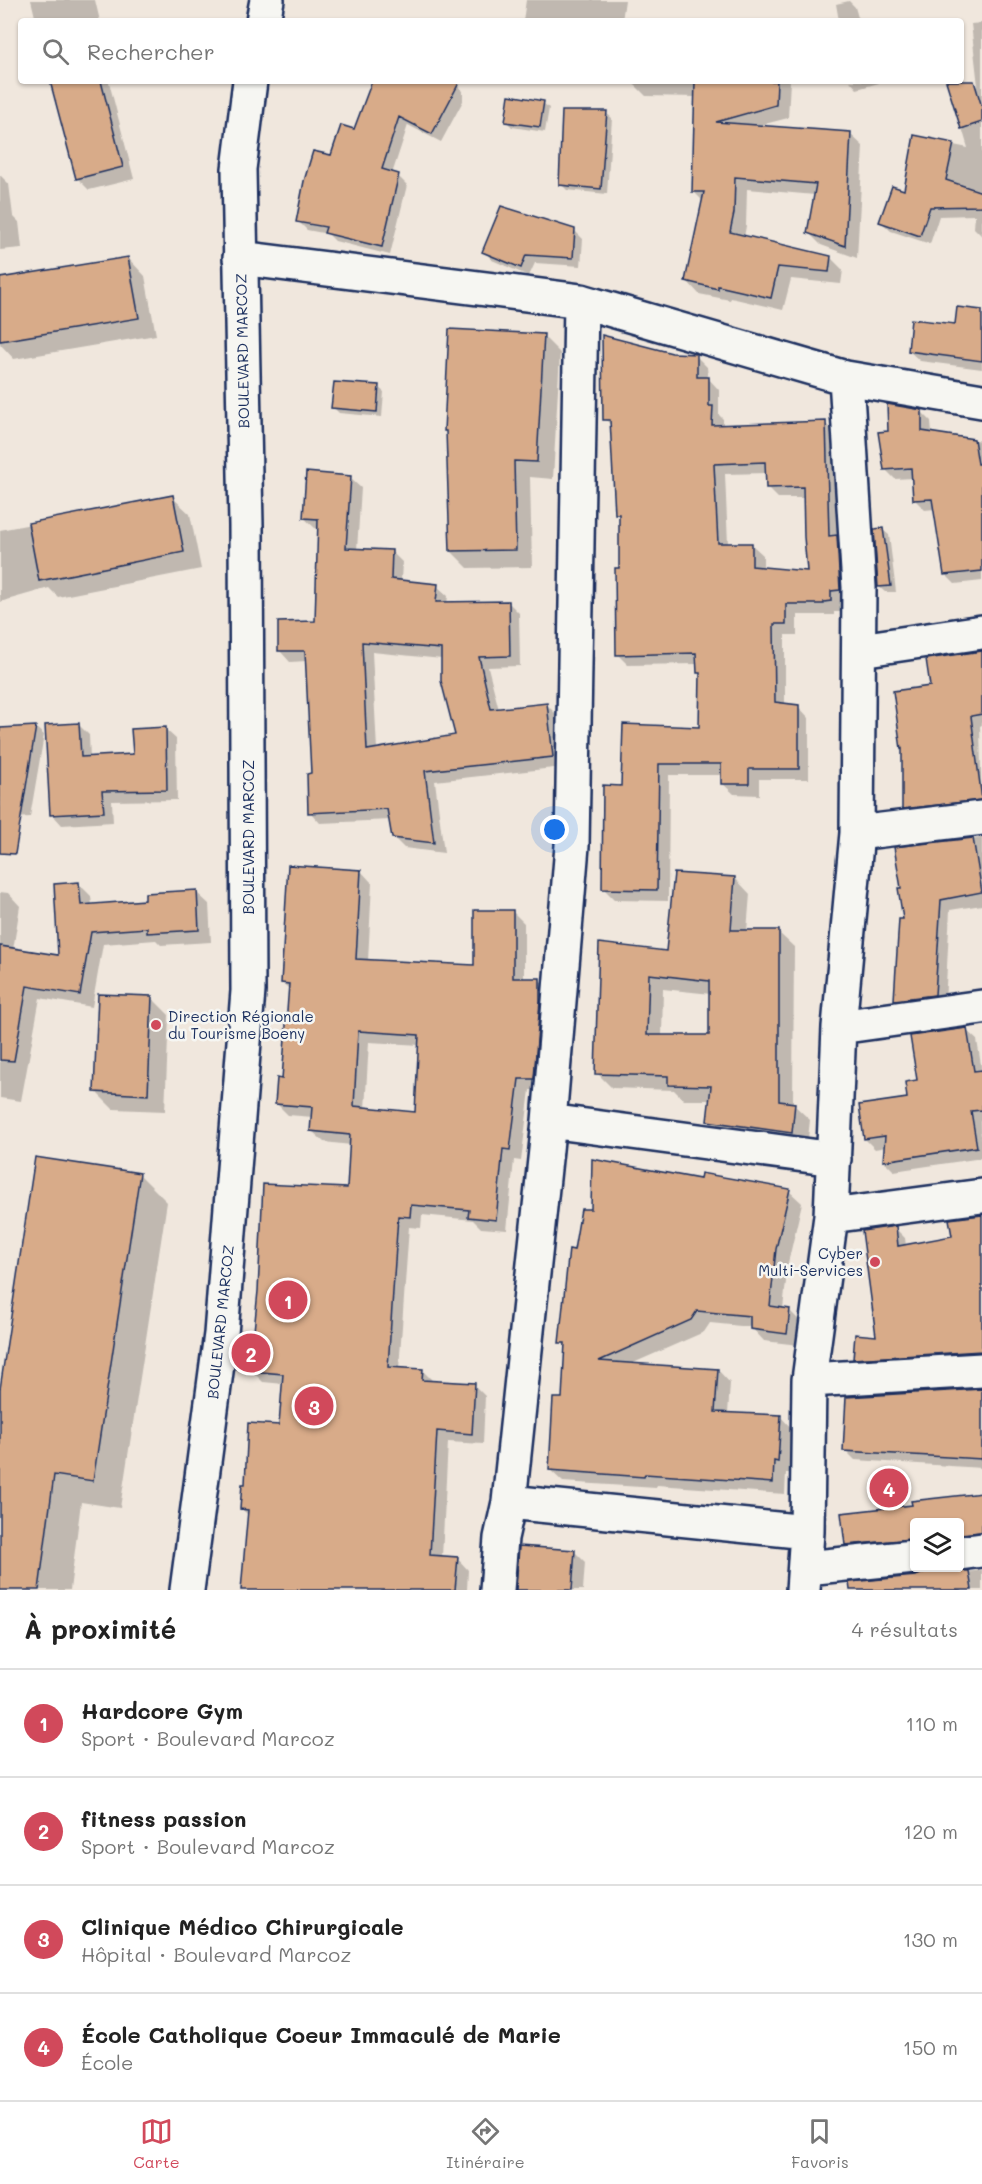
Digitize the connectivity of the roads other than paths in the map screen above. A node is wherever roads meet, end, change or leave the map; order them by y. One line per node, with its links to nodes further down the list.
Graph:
1 (267, 0): 2 (street)
2 (264, 18)
3 (250, 84): 4 (street, BOULEVARD MARCOZ)
4 (240, 258): 5 (street); 26 (street, BOULEVARD MARCOZ)
5 (581, 301): 6 (street); 14 (street)
6 (846, 378): 7 (street); 9 (street)
7 (982, 401)
8 (982, 632): 9 (street)
9 (860, 650): 11 (street)
10 (982, 818): 11 (street)
11 (857, 833): 13 (street)
12 (982, 1007): 13 (street)
13 (839, 1027): 15 (street)
14 (549, 1121): 15 (street); 20 (street)
15 (834, 1159): 17 (street)
16 (982, 1196): 17 (street)
17 (831, 1216): 19 (street)
18 (982, 1370): 19 (street)
19 (809, 1380): 21 (street)
20 (508, 1502): 21 (street); 27 (street)
21 (807, 1532): 25 (street)
22 (982, 1550): 23 (street)
23 (964, 1552)
24 (910, 1558): 25 (street)
25 (804, 1579)
26 (187, 1590)
27 (497, 1590)

